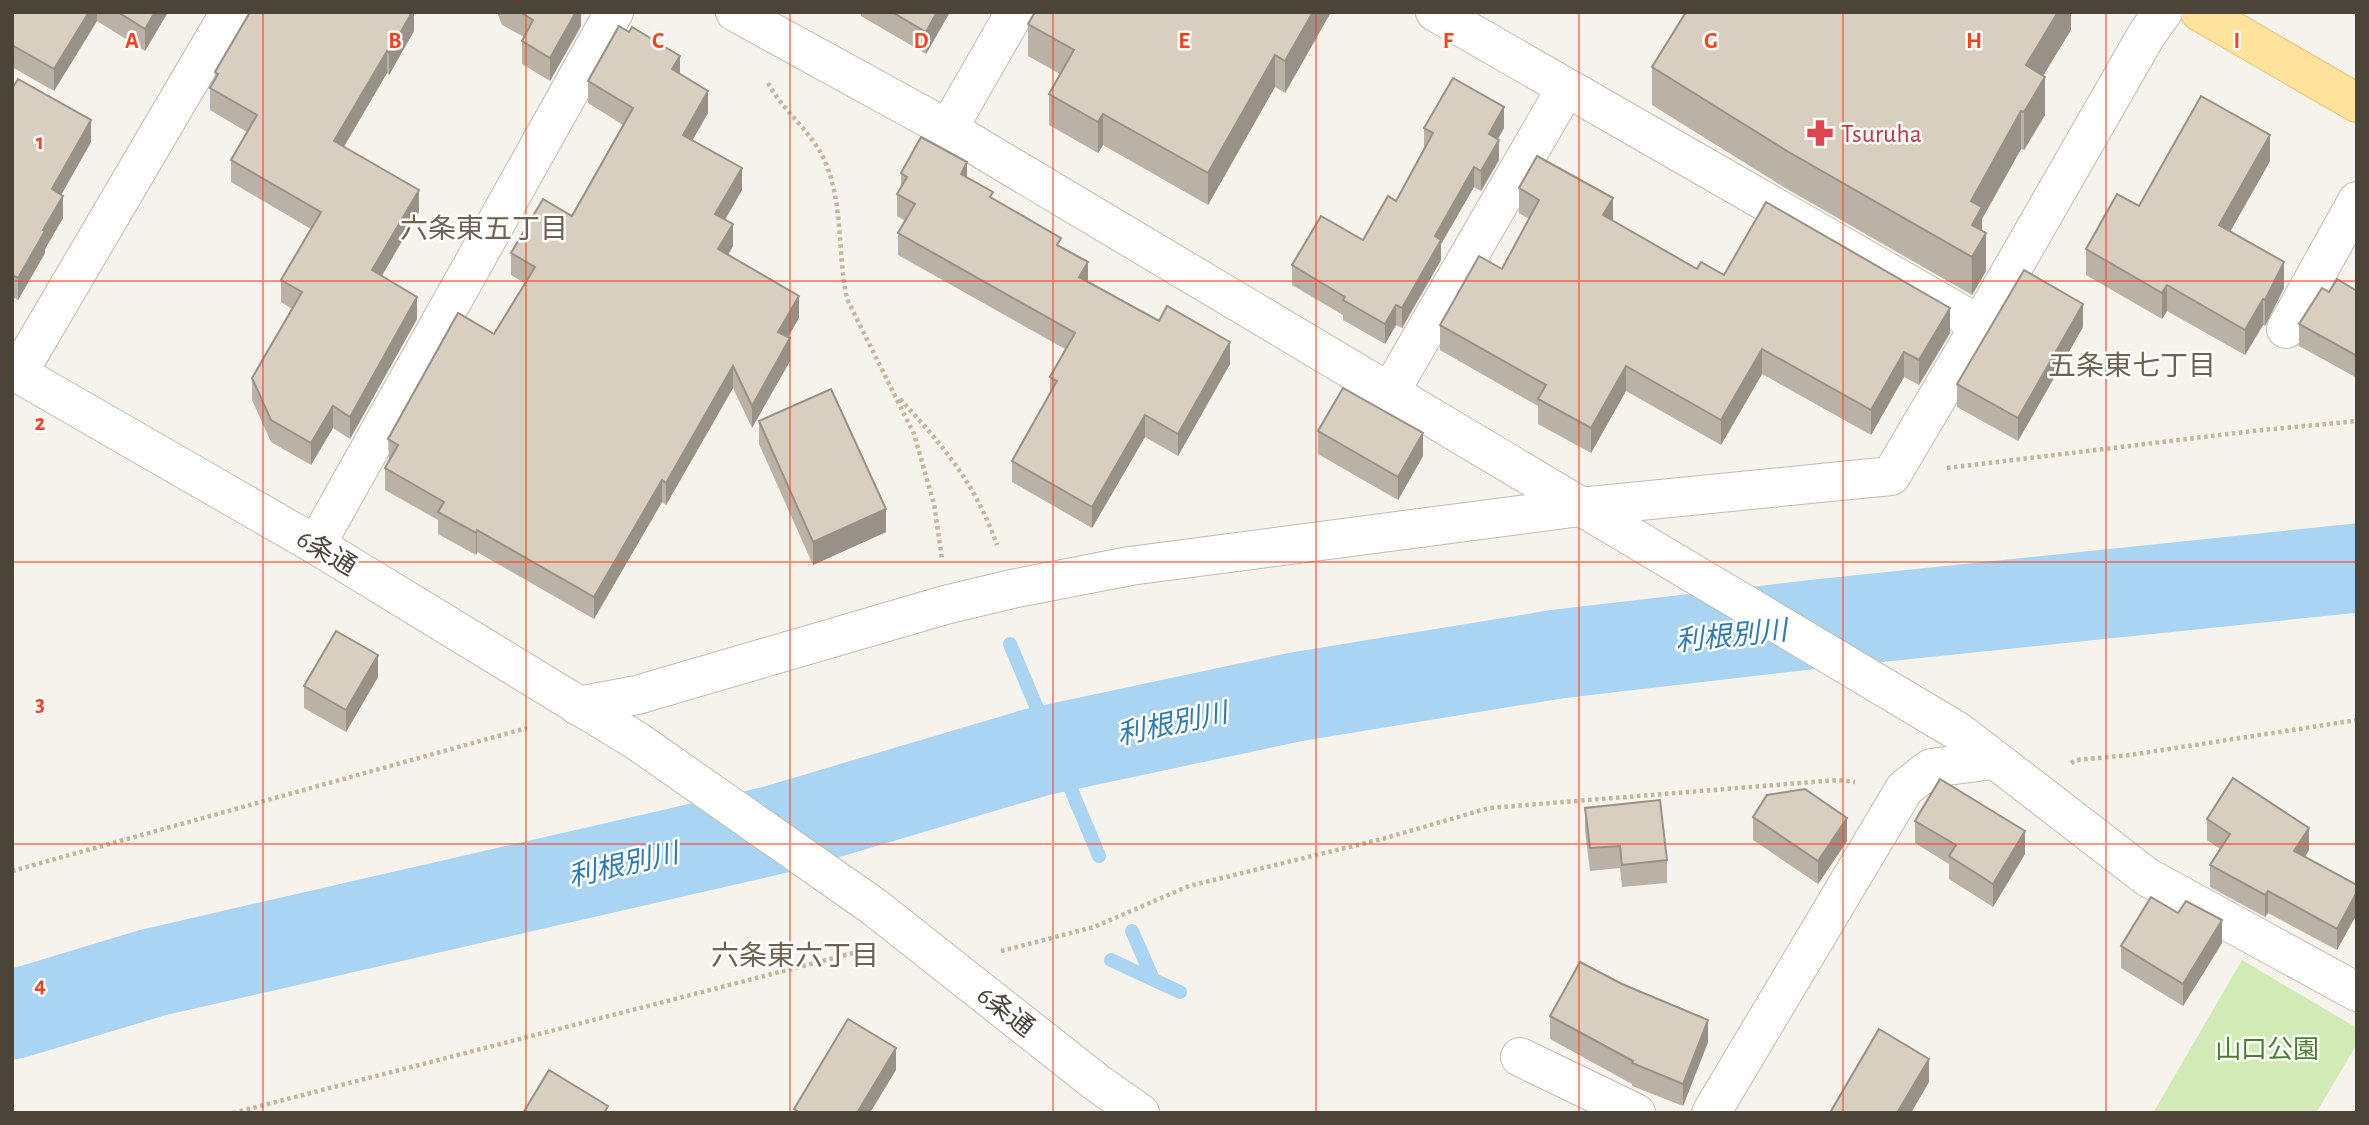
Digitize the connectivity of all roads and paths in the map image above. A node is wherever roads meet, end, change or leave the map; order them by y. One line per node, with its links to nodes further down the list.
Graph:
1 (230, 12): 14 (street)
2 (614, 12): 20 (street)
3 (1015, 12): 10 (street)
4 (1435, 12): 8 (street)
5 (2163, 12): 12 (street)
6 (2200, 12): 9 (main road)
7 (737, 13): 10 (street); 15 (path)
8 (1566, 88): 12 (street); 16 (street)
9 (2357, 103)
10 (947, 129): 16 (street)
11 (2357, 201): 13 (street)
12 (1980, 325): 18 (street)
13 (2286, 329)
14 (15, 372): 20 (street, 6条通)
15 (894, 392): 21 (path); 22 (path)
16 (1390, 392): 19 (street)
17 (2357, 421): 18 (path)
18 (1891, 476): 19 (street)
19 (1580, 507): 21 (street); 26 (street)
20 (316, 545): 23 (street, 6条通)
21 (1012, 589): 22 (street)
22 (945, 605): 23 (street)
23 (578, 706): 35 (street, 6条通)
24 (2357, 720): 27 (path)
25 (538, 724): 29 (path)
26 (1994, 760): 27 (street); 28 (street)
27 (2025, 783): 32 (street)
28 (1905, 788): 30 (path); 37 (street)
29 (12, 871)
30 (1000, 951)
31 (858, 952): 34 (path)
32 (2357, 992)
33 (1520, 1057): 36 (street)
34 (233, 1113)
35 (1140, 1113)
36 (1636, 1113)
37 (1711, 1113)

